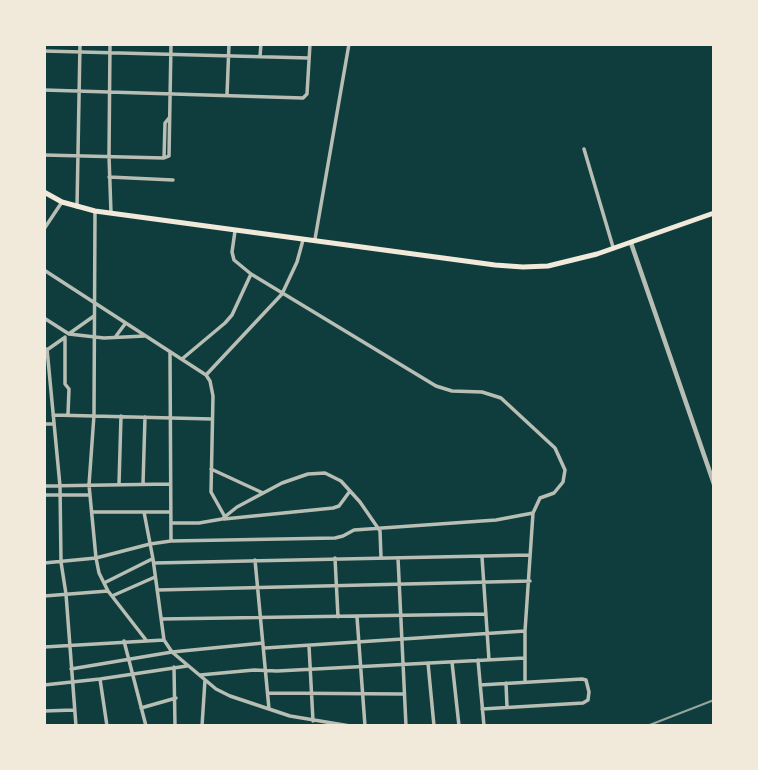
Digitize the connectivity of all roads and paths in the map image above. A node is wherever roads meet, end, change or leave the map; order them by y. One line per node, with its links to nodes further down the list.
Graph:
1 (80, 44): 9 (street)
2 (110, 44): 10 (street)
3 (171, 44): 11 (street)
4 (229, 44): 12 (street)
5 (261, 44): 13 (street)
6 (310, 44): 14 (street)
7 (349, 44): 35 (street)
8 (44, 51): 9 (street)
9 (80, 51): 10 (street); 16 (street)
10 (110, 53): 11 (street); 17 (street)
11 (171, 54): 12 (street); 18 (street)
12 (228, 55): 13 (street); 19 (street)
13 (260, 56): 14 (street)
14 (309, 58): 19 (street)
15 (44, 90): 16 (street)
16 (80, 91): 17 (street); 22 (street)
17 (109, 92): 18 (street); 23 (street)
18 (170, 93): 19 (street); 23 (street)
19 (227, 95)
20 (584, 149): 37 (street)
21 (44, 155): 22 (street)
22 (78, 156): 23 (street); 28 (street)
23 (108, 156): 24 (street)
24 (109, 177): 25 (street); 30 (street)
25 (173, 180)
26 (44, 192): 27 (main road)
27 (62, 202): 28 (main road); 32 (street)
28 (77, 207): 29 (main road)
29 (95, 211): 30 (main road); 41 (street)
30 (111, 213): 33 (main road)
31 (714, 213): 36 (main road)
32 (44, 229)
33 (235, 231): 34 (main road); 39 (street)
34 (304, 238): 35 (main road); 40 (street)
35 (315, 239): 37 (main road)
36 (631, 243): 37 (main road); 66 (street)
37 (614, 249)
38 (44, 270): 41 (street)
39 (251, 274): 40 (street); 51 (street)
40 (282, 294): 52 (street); 78 (street)
41 (93, 304): 42 (street); 44 (street)
42 (94, 316): 45 (street); 47 (street)
43 (44, 318): 45 (street)
44 (125, 324): 46 (street); 48 (street)
45 (67, 335): 47 (street); 49 (street); 53 (street)
46 (116, 336): 47 (street); 48 (street)
47 (94, 337): 55 (street)
48 (145, 337): 50 (street)
49 (45, 351): 54 (street)
50 (170, 352): 51 (street); 58 (street)
51 (182, 359): 52 (street)
52 (206, 375): 59 (street)
53 (68, 414): 54 (street); 55 (street)
54 (53, 415): 61 (street)
55 (94, 415): 56 (street); 67 (street)
56 (121, 416): 57 (street); 63 (street)
57 (145, 416): 58 (street); 64 (street)
58 (171, 417): 59 (street); 65 (street)
59 (212, 419): 62 (street)
60 (44, 424): 61 (street)
61 (54, 424): 69 (street)
62 (211, 469): 71 (street); 79 (street)
63 (119, 484): 64 (street); 67 (street)
64 (143, 484): 65 (street)
65 (170, 484): 77 (street)
66 (714, 484)
67 (89, 485): 69 (street); 74 (street)
68 (44, 486): 69 (street)
69 (60, 486): 72 (street)
70 (350, 491): 71 (street); 79 (street); 81 (street)
71 (263, 493): 79 (street)
72 (60, 494): 73 (street); 74 (street); 92 (street)
73 (44, 495)
74 (90, 495): 75 (street)
75 (93, 512): 76 (street); 86 (street)
76 (144, 512): 77 (street); 83 (street)
77 (170, 512): 80 (street)
78 (533, 513): 81 (street); 84 (street)
79 (224, 518): 80 (street)
80 (171, 523): 82 (street)
81 (378, 528): 82 (street); 88 (street)
82 (172, 541): 83 (street)
83 (150, 544): 86 (street); 91 (street)
84 (530, 555): 85 (street); 95 (street)
85 (482, 556): 89 (street); 97 (street)
86 (96, 558): 92 (street); 96 (street)
87 (335, 558): 88 (street); 90 (street); 99 (street)
88 (381, 558): 89 (street)
89 (398, 558): 98 (street)
90 (255, 560): 91 (street); 100 (street)
91 (153, 561): 94 (street); 96 (street)
92 (61, 562): 93 (street); 103 (street)
93 (44, 563)
94 (155, 577): 101 (street); 105 (street)
95 (530, 582): 97 (street); 112 (street)
96 (104, 583): 102 (street)
97 (484, 583): 98 (street); 106 (street)
98 (398, 585): 99 (street); 108 (street)
99 (337, 586): 100 (street); 110 (street)
100 (257, 588): 101 (street); 109 (street)
101 (157, 590): 111 (street)
102 (108, 591): 103 (street); 105 (street)
103 (66, 594): 104 (street); 119 (street)
104 (44, 596)
105 (112, 596): 114 (street)
106 (486, 614): 108 (street); 113 (street)
107 (357, 616): 108 (street); 110 (street); 118 (street)
108 (400, 616): 116 (street)
109 (260, 617): 110 (street); 111 (street); 120 (street)
110 (338, 617)
111 (161, 619): 115 (street)
112 (525, 631): 113 (street); 125 (street)
113 (487, 635): 116 (street); 127 (street)
114 (146, 640): 115 (street); 117 (street)
115 (164, 640): 123 (street)
116 (401, 640): 118 (street); 130 (street)
117 (124, 641): 119 (street); 124 (street)
118 (359, 643): 121 (street); 133 (street)
119 (69, 645): 122 (street); 134 (street)
120 (264, 645): 121 (street); 123 (street); 136 (street)
121 (309, 645): 135 (street)
122 (44, 647)
123 (172, 652): 124 (street); 131 (street)
124 (129, 658): 134 (street); 137 (street)
125 (525, 658): 127 (street); 141 (street)
126 (478, 660): 127 (street); 128 (street); 145 (street)
127 (489, 660)
128 (452, 662): 129 (street); 169 (street)
129 (428, 663): 130 (street); 168 (street)
130 (402, 664): 133 (street); 149 (street)
131 (187, 666): 132 (street); 138 (street)
132 (174, 667): 137 (street); 150 (street)
133 (360, 667): 135 (street); 148 (street)
134 (71, 669): 142 (street)
135 (310, 669): 136 (street); 147 (street)
136 (266, 670): 138 (street); 146 (street)
137 (133, 674): 139 (street); 152 (street)
138 (200, 675): 140 (street)
139 (100, 680): 142 (street); 160 (street)
140 (205, 680): 153 (street); 163 (street)
141 (524, 681): 143 (street); 151 (street)
142 (71, 682): 144 (street); 155 (street)
143 (506, 683): 145 (street); 151 (street)
144 (44, 685)
145 (480, 685): 154 (street)
146 (268, 693): 147 (street); 153 (street)
147 (312, 693): 148 (street); 158 (street)
148 (363, 693): 149 (street); 166 (street)
149 (403, 694): 167 (street)
150 (176, 698): 152 (street); 162 (street)
151 (507, 707): 154 (street)
152 (141, 708): 161 (street)
153 (269, 709): 157 (street)
154 (482, 709): 170 (street)
155 (74, 710): 156 (street); 159 (street)
156 (44, 711)
157 (307, 720): 158 (street); 164 (street)
158 (313, 721): 165 (street)
159 (76, 726)
160 (107, 726)
161 (146, 726)
162 (175, 726)
163 (202, 726)
164 (307, 726)
165 (351, 726)
166 (365, 726)
167 (406, 726)
168 (434, 726)
169 (459, 726)
170 (484, 726)

